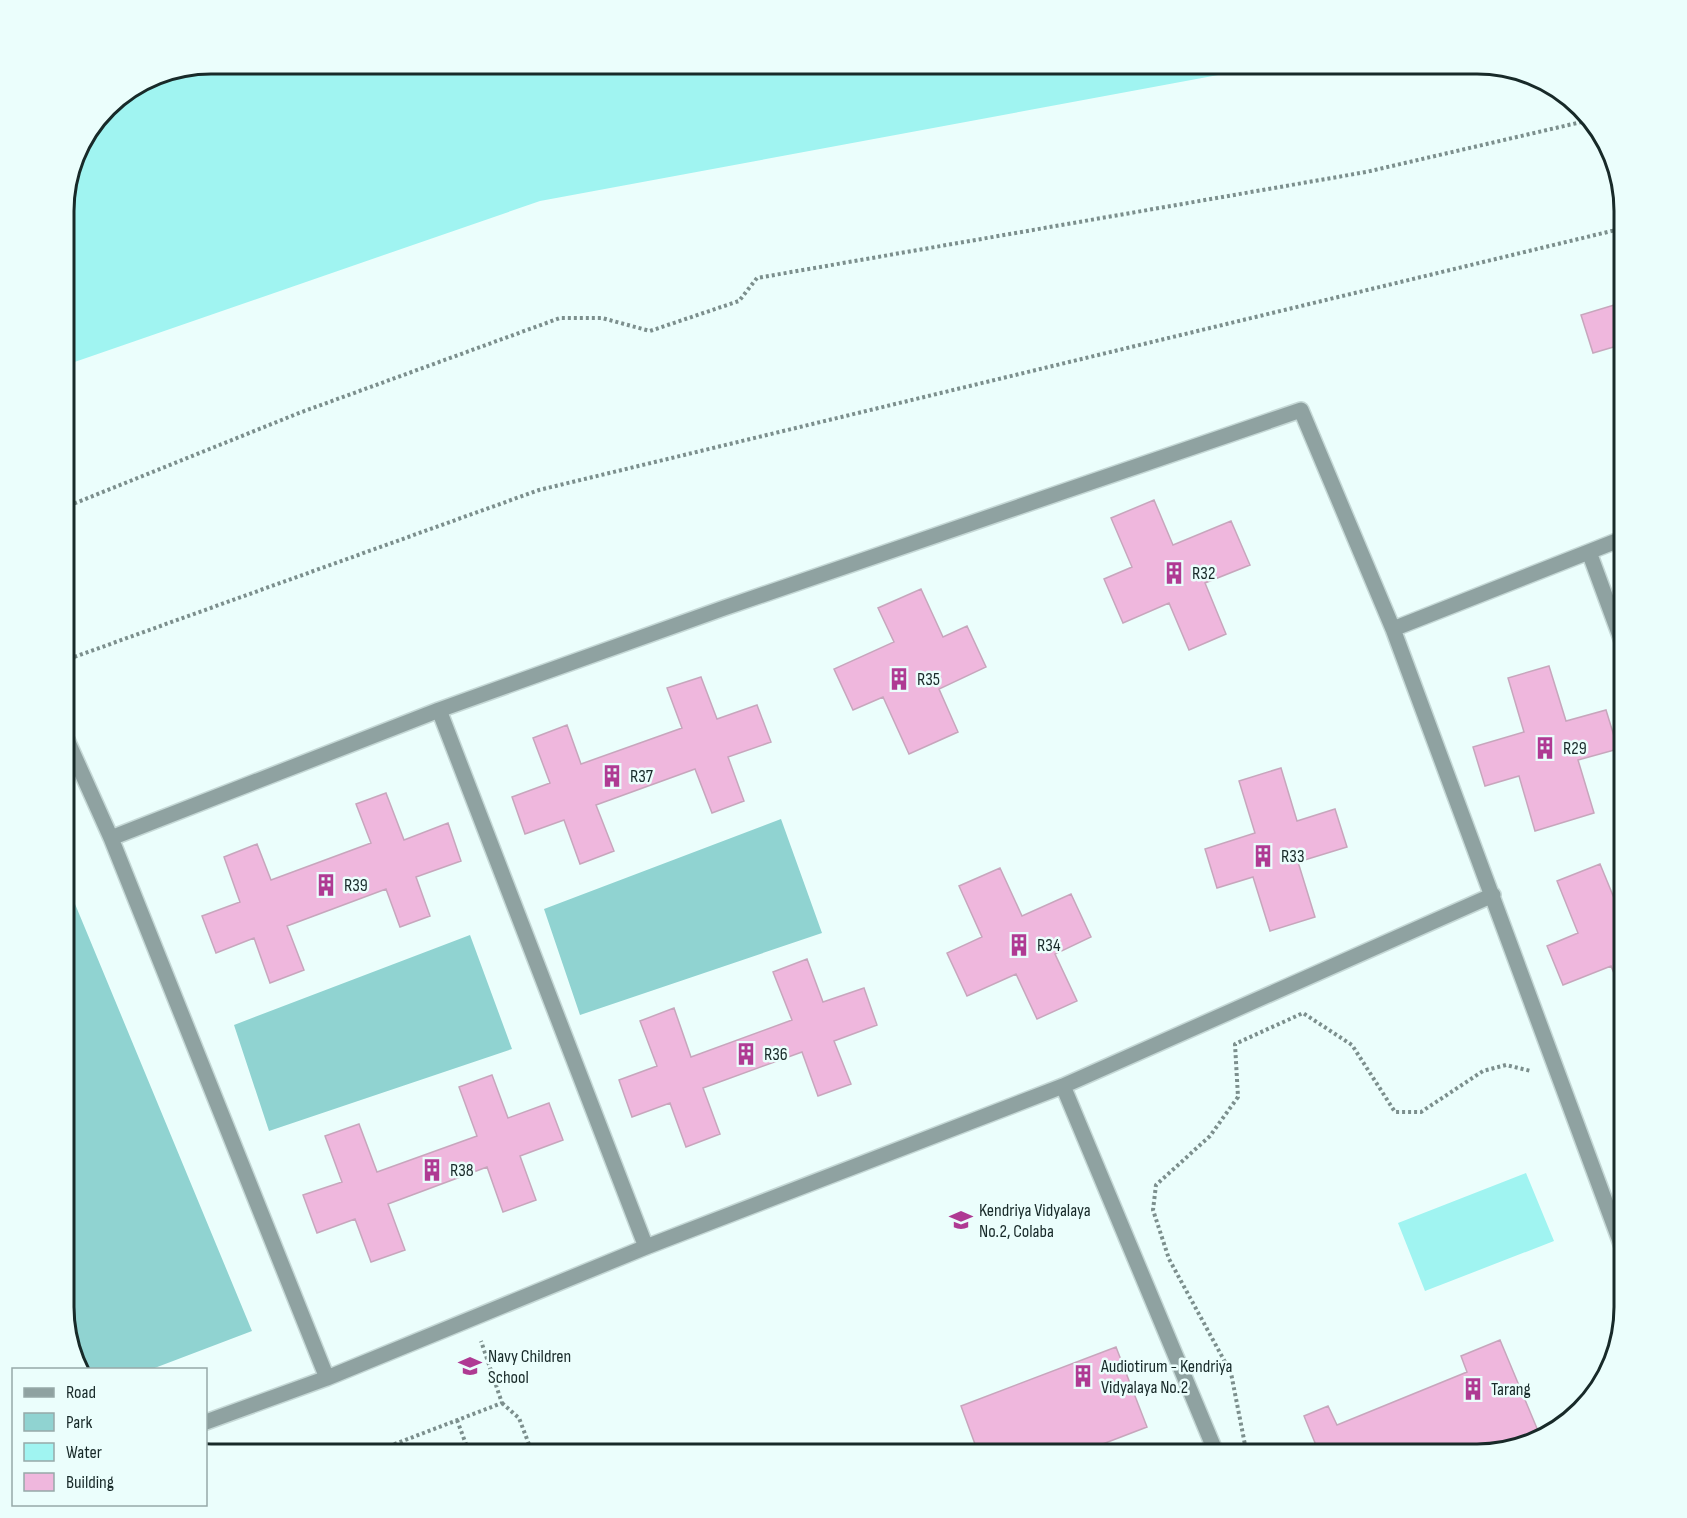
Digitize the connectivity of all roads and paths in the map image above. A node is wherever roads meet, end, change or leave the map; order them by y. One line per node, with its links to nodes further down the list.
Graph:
1 (1581, 122): 3 (path)
2 (1613, 231): 8 (path)
3 (74, 504)
4 (1613, 542): 5 (street)
5 (1589, 552): 6 (street); 7 (street)
6 (1613, 618)
7 (1393, 629): 9 (street); 12 (street)
8 (74, 657)
9 (439, 710): 11 (street); 16 (street)
10 (74, 756): 11 (street)
11 (111, 838): 18 (street)
12 (1493, 896): 14 (street); 15 (street)
13 (1537, 1077): 26 (path)
14 (1063, 1086): 16 (street); 25 (street)
15 (1614, 1225)
16 (646, 1247): 17 (street)
17 (472, 1318): 18 (street); 19 (path)
18 (327, 1378): 21 (street)
19 (502, 1403): 20 (path); 24 (path)
20 (457, 1420): 22 (path); 23 (path)
21 (207, 1422)
22 (395, 1444)
23 (466, 1444)
24 (529, 1444)
25 (1212, 1444)
26 (1245, 1444)

